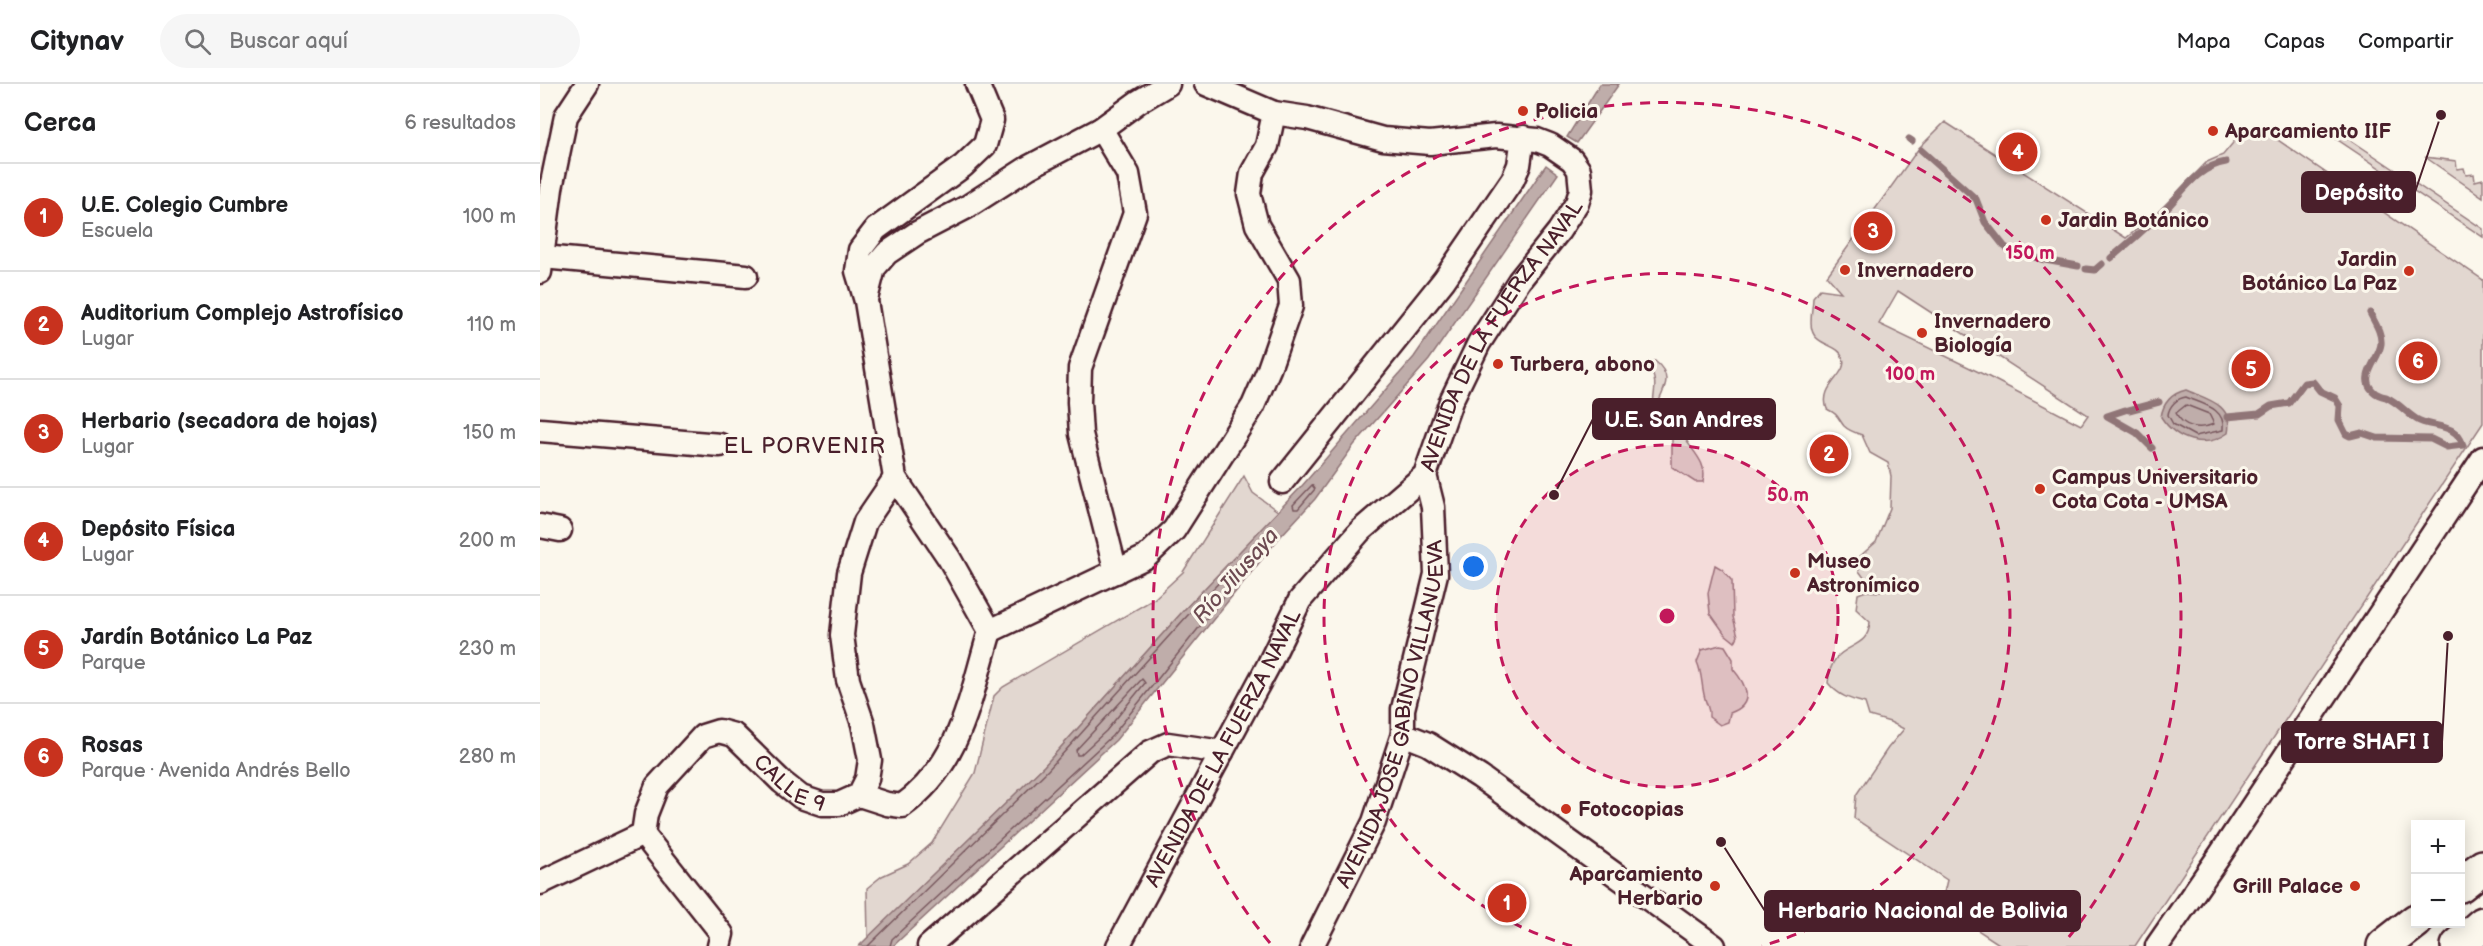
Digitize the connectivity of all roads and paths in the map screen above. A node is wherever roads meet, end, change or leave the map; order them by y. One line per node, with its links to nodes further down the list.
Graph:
1 (587, 84): 8 (street)
2 (977, 84): 10 (street)
3 (1168, 84): 6 (street)
4 (1206, 84): 5 (street, AVENIDA DE LA FUERZA NAVAL)
5 (1274, 113): 7 (street, AVENIDA DE LA FUERZA NAVAL); 17 (street)
6 (1101, 129): 10 (street); 17 (street)
7 (1523, 137): 14 (street, AVENIDA DE LA FUERZA NAVAL); 16 (street)
8 (541, 265): 9 (street)
9 (746, 276)
10 (866, 301): 15 (street)
11 (540, 430): 12 (street)
12 (720, 446)
13 (2483, 458): 33 (street)
14 (1425, 475): 19 (street, AVENIDA JOSÉ GABINO VILLANUEVA); 20 (street, AVENIDA DE LA FUERZA NAVAL)
15 (894, 478): 18 (street); 21 (street, CALLE 9)
16 (1282, 483)
17 (1116, 572): 18 (street)
18 (990, 631): 21 (street)
19 (1402, 734): 31 (street, AVENIDA JOSÉ GABINO VILLANUEVA); 32 (street)
20 (1222, 752): 29 (street); 30 (street, AVENIDA DE LA FUERZA NAVAL)
21 (859, 795): 22 (street, CALLE 9)
22 (643, 834): 25 (street); 28 (street)
23 (2483, 867): 24 (main road)
24 (2465, 881)
25 (540, 883)
26 (2411, 924): 34 (main road)
27 (2483, 924): 35 (main road)
28 (720, 946)
29 (929, 946)
30 (1118, 946)
31 (1312, 946)
32 (1714, 946)
33 (2157, 946)
34 (2384, 946)
35 (2458, 946)

